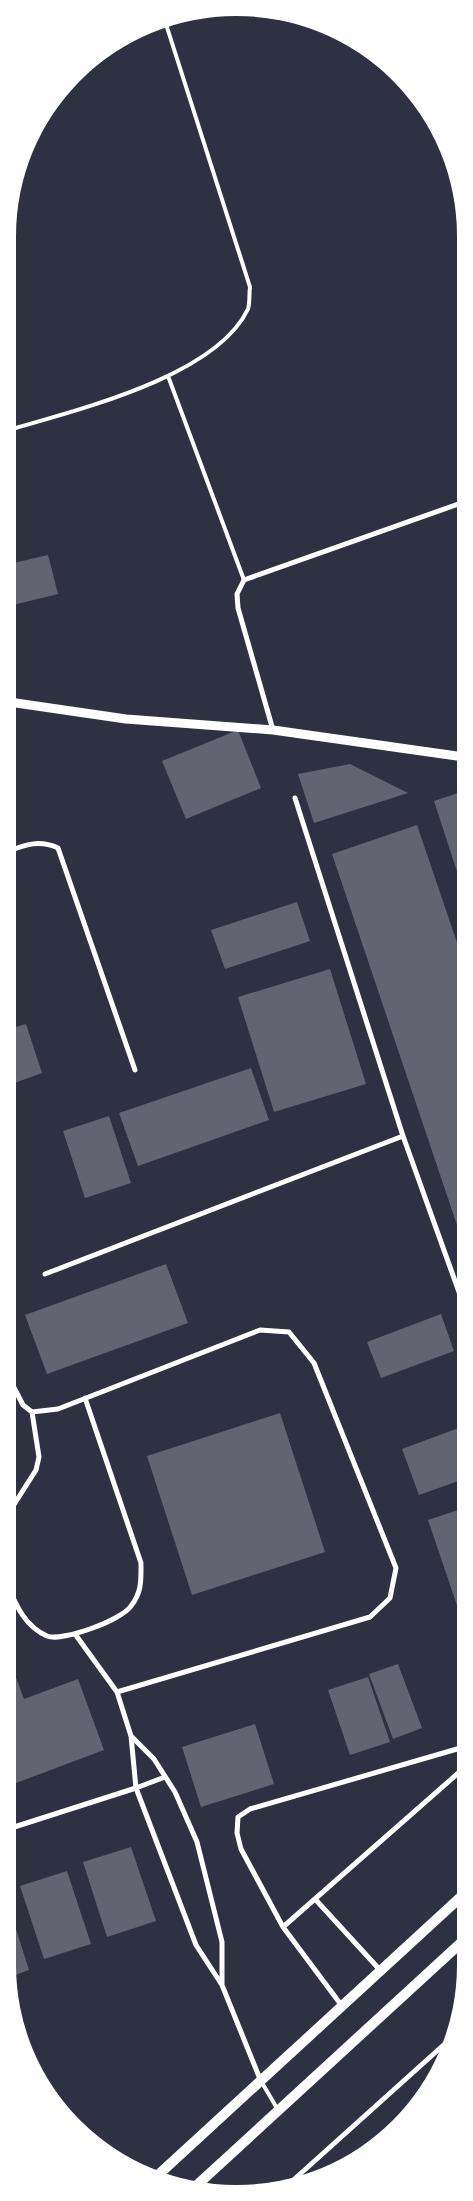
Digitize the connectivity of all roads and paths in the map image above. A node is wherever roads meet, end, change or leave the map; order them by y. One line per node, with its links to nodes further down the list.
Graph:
1 (167, 28): 2 (lane)
2 (168, 376): 3 (lane); 5 (lane)
3 (16, 428)
4 (457, 504): 5 (street)
5 (244, 580): 7 (street)
6 (16, 703): 7 (street)
7 (273, 730): 8 (street)
8 (457, 756)
9 (295, 798): 12 (street)
10 (16, 848): 11 (street)
11 (135, 1070)
12 (403, 1136): 13 (street); 14 (street)
13 (45, 1274)
14 (457, 1286)
15 (16, 1391): 17 (street)
16 (85, 1398): 17 (street); 20 (street); 21 (street)
17 (32, 1412): 18 (street)
18 (16, 1501)
19 (16, 1602): 20 (street)
20 (75, 1634): 21 (street)
21 (117, 1692): 22 (street)
22 (131, 1736): 25 (street); 26 (street)
23 (457, 1748): 30 (street)
24 (457, 1774): 28 (street)
25 (165, 1777): 26 (street); 33 (street)
26 (136, 1788): 27 (street); 33 (street)
27 (16, 1826)
28 (315, 1899): 30 (street); 32 (street)
29 (457, 1900): 32 (main road)
30 (283, 1927): 34 (street)
31 (457, 1946): 37 (main road)
32 (380, 1971): 34 (main road)
33 (222, 1985): 36 (street)
34 (342, 2006): 36 (main road)
35 (441, 2046): 39 (street)
36 (260, 2079): 37 (lane); 38 (main road)
37 (278, 2110): 40 (main road)
38 (162, 2171)
39 (298, 2176)
40 (200, 2182)

